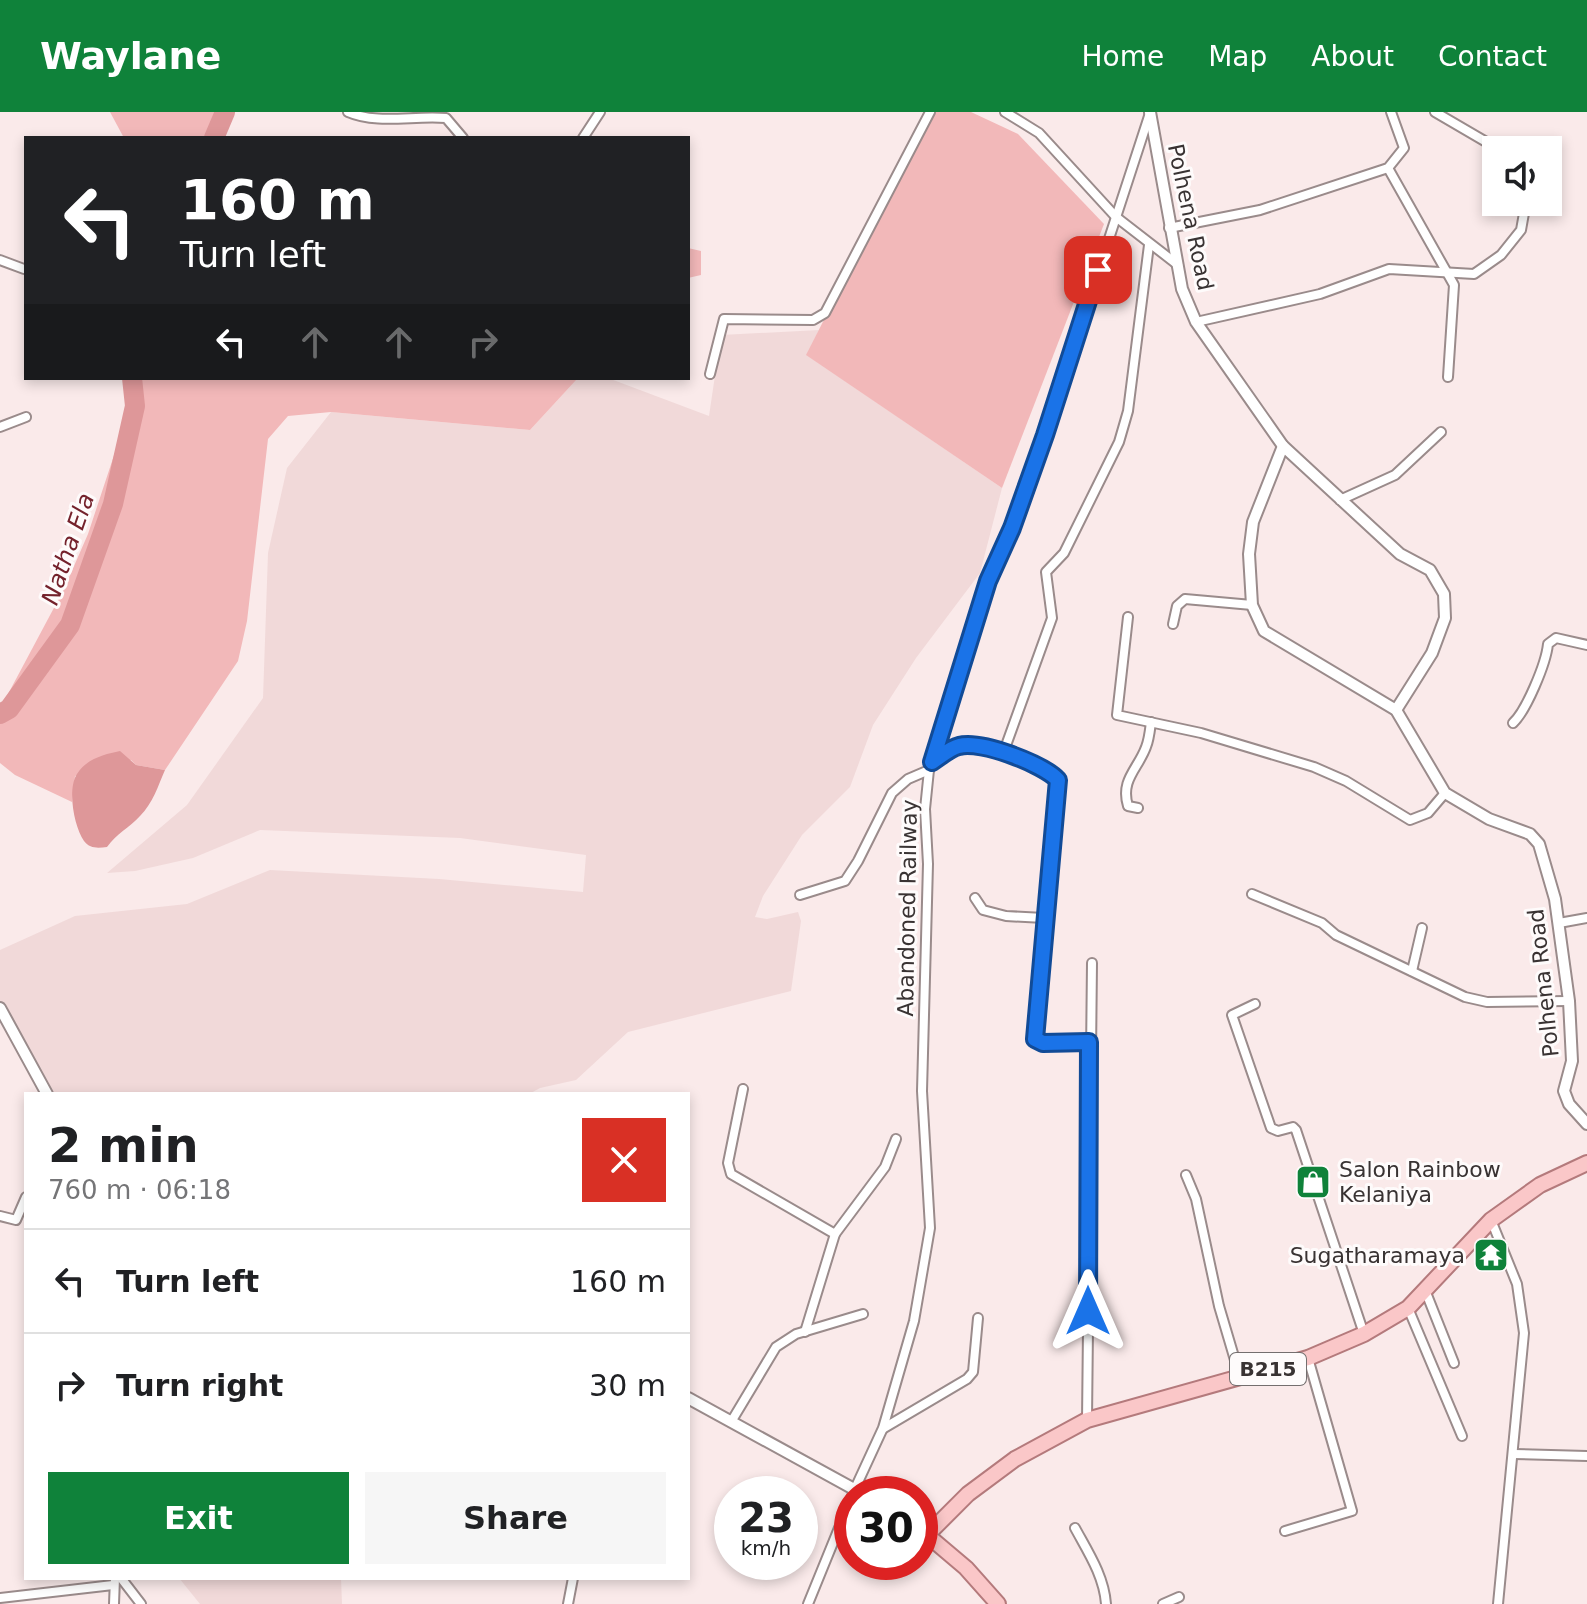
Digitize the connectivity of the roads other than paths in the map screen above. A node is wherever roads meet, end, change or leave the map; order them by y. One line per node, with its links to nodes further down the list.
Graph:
1 (348, 112): 8 (street)
2 (600, 112): 9 (street)
3 (930, 112): 21 (street)
4 (1005, 112): 13 (street)
5 (1150, 112): 13 (street, Abandoned Railway); 14 (street, Polhena Road)
6 (1391, 112): 11 (street)
7 (1435, 112): 10 (street)
8 (461, 136)
9 (584, 136)
10 (1482, 139)
11 (1388, 168): 14 (street); 19 (street)
12 (1524, 216): 19 (street)
13 (1116, 217): 15 (street); 36 (street, Abandoned Railway)
14 (1169, 228): 17 (street, Polhena Road)
15 (1149, 245): 17 (street); 35 (street)
16 (0, 260): 18 (street)
17 (1178, 265): 20 (street, Polhena Road)
18 (24, 269)
19 (1447, 271): 20 (street); 22 (street)
20 (1196, 322): 26 (street, Polhena Road)
21 (710, 374)
22 (1448, 377)
23 (26, 417): 24 (street)
24 (0, 427)
25 (1441, 432): 27 (street)
26 (1283, 446): 27 (street, Polhena Road); 28 (street)
27 (1340, 500): 32 (street, Polhena Road)
28 (1252, 605): 30 (street); 32 (street, Polhena Road)
29 (1128, 617): 33 (street)
30 (1173, 624)
31 (1587, 645): 34 (street)
32 (1396, 710): 37 (street, Polhena Road)
33 (1151, 722): 37 (street); 38 (street)
34 (1513, 723)
35 (1004, 751): 36 (street); 42 (street)
36 (930, 766): 40 (street); 74 (street, Abandoned Railway)
37 (1445, 793): 44 (street, Polhena Road)
38 (1138, 808)
39 (1252, 894): 47 (street)
40 (800, 895)
41 (975, 898): 42 (street)
42 (1044, 918): 51 (street)
43 (1587, 918): 44 (street)
44 (1559, 923): 48 (street, Polhena Road)
45 (1422, 928): 47 (street)
46 (1092, 963): 51 (street)
47 (1412, 971): 48 (street)
48 (1569, 1001): 54 (street, Polhena Road)
49 (1255, 1004): 67 (street)
50 (0, 1008): 53 (street)
51 (1089, 1042): 72 (street)
52 (743, 1089): 61 (street)
53 (46, 1092)
54 (1587, 1124)
55 (896, 1139): 61 (street)
56 (1587, 1163): 60 (main road, B215)
57 (1186, 1175): 70 (street)
58 (24, 1202): 59 (street)
59 (0, 1216)
60 (1491, 1220): 62 (main road, B215); 76 (street)
61 (835, 1234): 66 (street)
62 (1425, 1290): 63 (main road, B215); 69 (street)
63 (1408, 1308): 67 (main road, B215); 75 (street)
64 (863, 1314): 66 (street)
65 (978, 1318): 74 (street)
66 (805, 1332): 73 (street)
67 (1364, 1334): 68 (main road, B215)
68 (1308, 1358): 70 (main road, B215); 82 (street)
69 (1454, 1363)
70 (1240, 1377): 72 (main road, B215)
71 (690, 1399): 73 (street)
72 (1087, 1420): 80 (main road, B215)
73 (731, 1422): 79 (street)
74 (883, 1428): 78 (street, Abandoned Railway)
75 (1462, 1436)
76 (1513, 1454): 77 (street); 97 (street)
77 (1587, 1456)
78 (863, 1476)
79 (834, 1481)
80 (938, 1519)
81 (1075, 1528): 95 (street)
82 (1285, 1531)
83 (834, 1544): 93 (street, Abandoned Railway)
84 (938, 1545): 94 (main road, B215)
85 (116, 1580): 89 (street); 90 (street); 91 (street)
86 (573, 1580): 92 (street)
87 (1179, 1597): 96 (street)
88 (0, 1598): 89 (street)
89 (33, 1599)
90 (114, 1604)
91 (141, 1604)
92 (568, 1604)
93 (808, 1604)
94 (998, 1604)
95 (1106, 1604)
96 (1163, 1604)
97 (1498, 1604)

